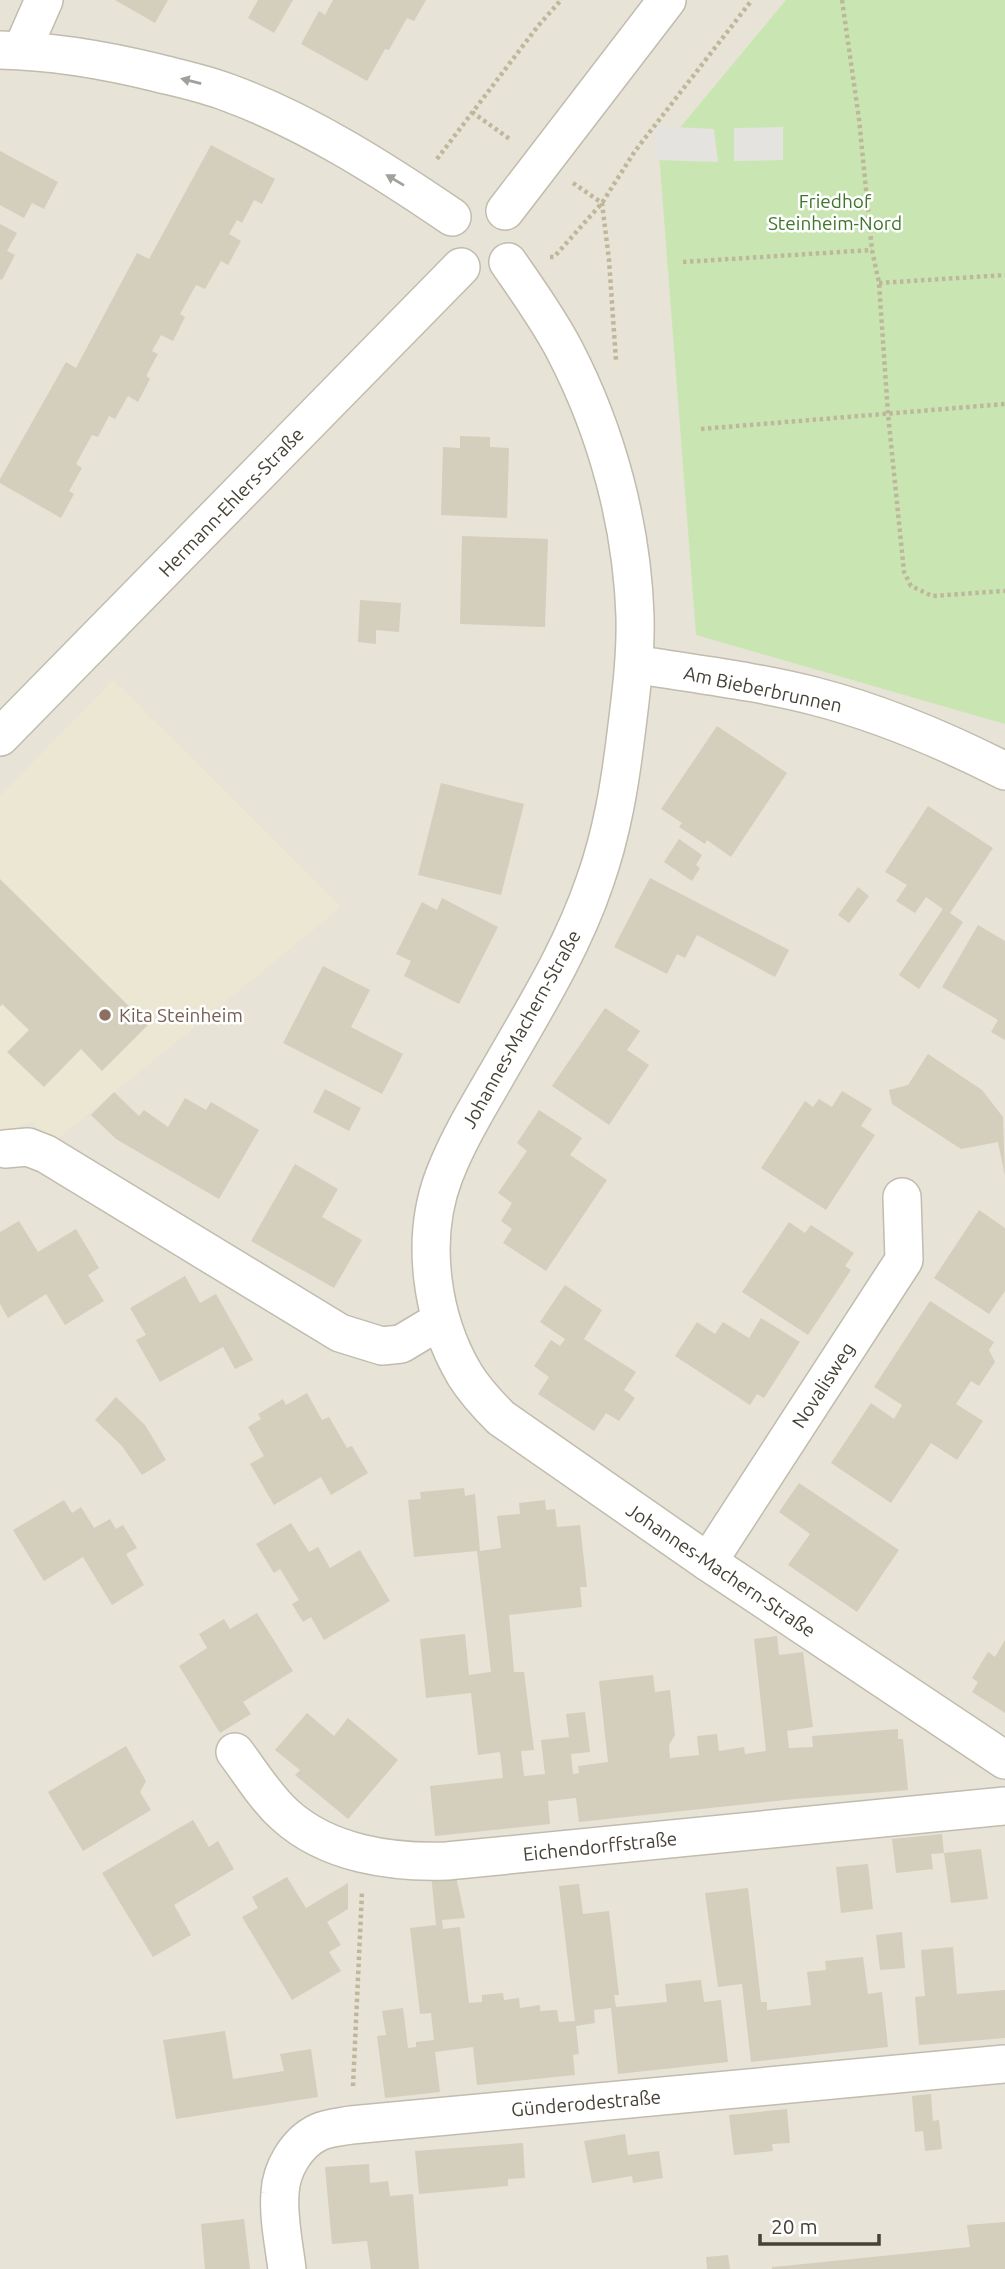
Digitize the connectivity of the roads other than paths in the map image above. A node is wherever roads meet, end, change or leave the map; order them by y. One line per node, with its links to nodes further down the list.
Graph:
1 (44, 0): 3 (street)
2 (667, 0): 4 (street)
3 (11, 50): 5 (street, one-way to 3)
4 (505, 211): 5 (street); 6 (street)
5 (452, 217): 7 (street)
6 (508, 262): 7 (street); 8 (street, Johannes-Machern-Straße)
7 (461, 267): 9 (street, Hermann-Ehlers-Straße)
8 (634, 664): 10 (street, Am Bieberbrunnen); 13 (street, Johannes-Machern-Straße)
9 (0, 737)
10 (1005, 771)
11 (5, 1149): 13 (street)
12 (902, 1197): 14 (street, Novalisweg)
13 (441, 1320): 14 (street, Johannes-Machern-Straße)
14 (708, 1562): 16 (street, Johannes-Machern-Straße)
15 (235, 1752): 17 (street, Eichendorffstraße)
16 (1005, 1760)
17 (1005, 1805)
18 (1005, 2064): 19 (street, Günderodestraße)
19 (286, 2269)

